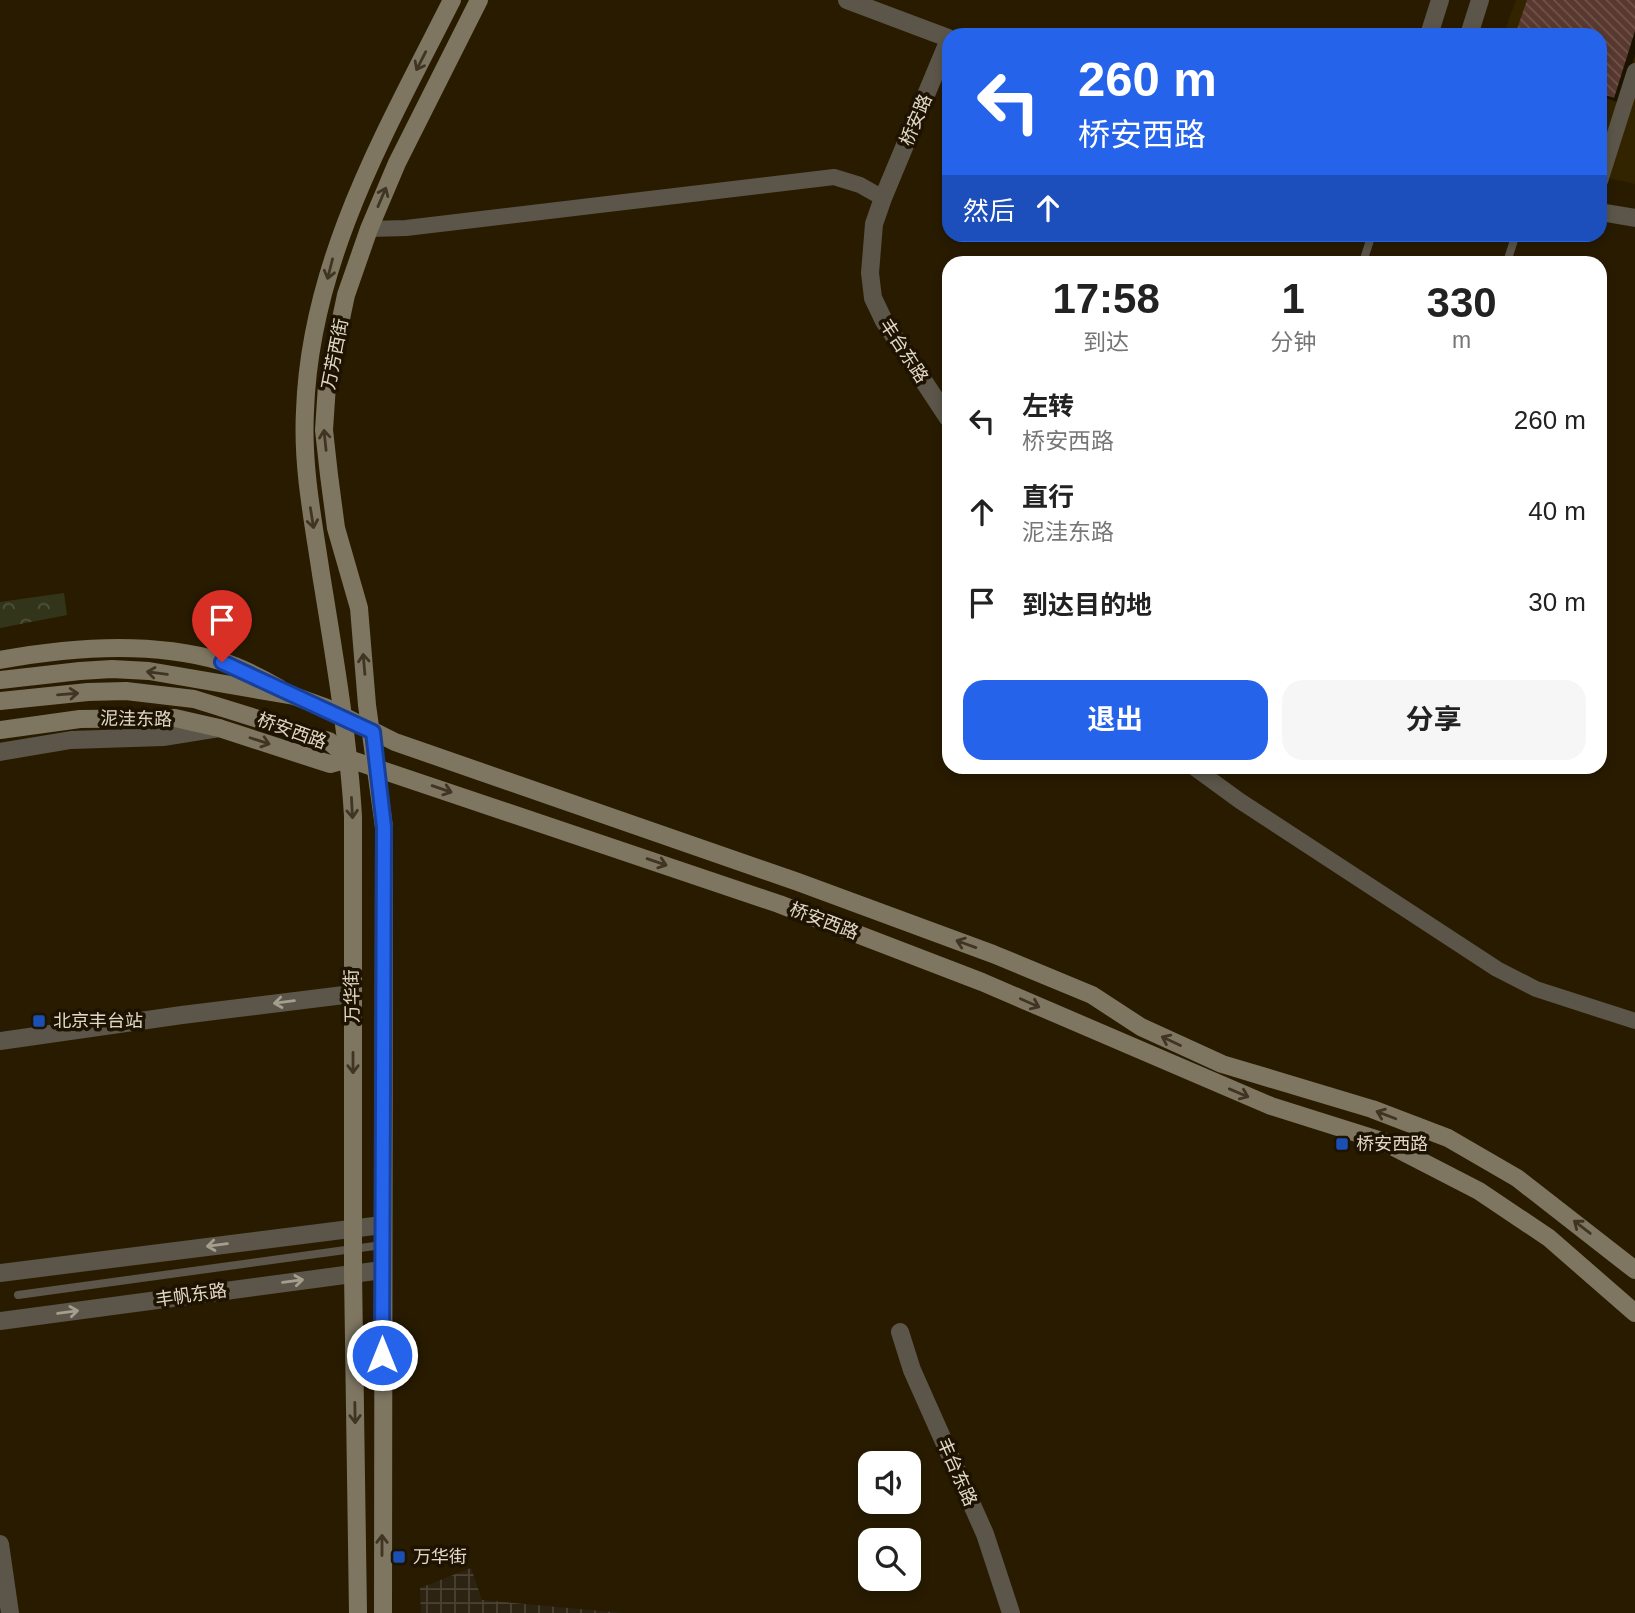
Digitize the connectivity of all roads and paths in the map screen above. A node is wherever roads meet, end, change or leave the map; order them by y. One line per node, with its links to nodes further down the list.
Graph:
1 (452, 0): 21 (main road, 万芳西街, one-way to 21)
2 (478, 0): 15 (main road, 万芳西街, one-way to 2)
3 (847, 0): 8 (street, 桥安路)
4 (1440, 0): 6 (street)
5 (1480, 0): 7 (street)
6 (1431, 28)
7 (1471, 28)
8 (942, 38)
9 (942, 55): 12 (street, 桥安路)
10 (1635, 71): 11 (street)
11 (1607, 159)
12 (883, 198): 15 (street); 16 (street, 丰台东路)
13 (1607, 213): 14 (street)
14 (1635, 218)
15 (369, 229): 24 (main road, 万芳西街, one-way to 15)
16 (942, 409)
17 (0, 660): 19 (main road)
18 (0, 680): 19 (main road, 桥安西路, one-way to 18)
19 (294, 696): 21 (main road, 桥安西路)
20 (0, 701): 26 (main road, 桥安西路, one-way to 26)
21 (342, 716): 24 (main road, 桥安西路); 26 (main road, 万华街)
22 (219, 728): 23 (main road, 泥洼东路); 25 (street); 26 (main road, 泥洼东路, one-way to 26)
23 (0, 730)
24 (373, 732): 27 (main road, 万华街); 37 (main road, 桥安西路, one-way to 24)
25 (0, 752)
26 (349, 759): 27 (main road, 桥安西路); 29 (main road, 万华街, one-way to 29)
27 (377, 767): 32 (main road, 万华街); 41 (main road, 桥安西路, one-way to 41)
28 (1203, 774): 30 (street)
29 (352, 994): 31 (street, one-way to 31); 33 (main road, 万华街, one-way to 33)
30 (1635, 1021)
31 (0, 1041)
32 (382, 1225): 33 (street); 34 (main road, 万华街)
33 (354, 1228): 35 (main road, 万华街); 38 (street, one-way to 38)
34 (382, 1245): 35 (lane); 36 (main road, 万华街)
35 (353, 1249): 39 (main road, 万华街); 40 (lane)
36 (382, 1270): 39 (street, 丰帆东路); 47 (main road, 万华街, one-way to 36)
37 (1635, 1270)
38 (0, 1273)
39 (353, 1273): 42 (street, 丰帆东路, one-way to 39); 46 (main road, 万华街, one-way to 46)
40 (18, 1295)
41 (1635, 1313)
42 (0, 1321)
43 (900, 1332): 48 (street, 丰台东路)
44 (0, 1544): 45 (street)
45 (10, 1613)
46 (358, 1613)
47 (383, 1613)
48 (1011, 1613)

